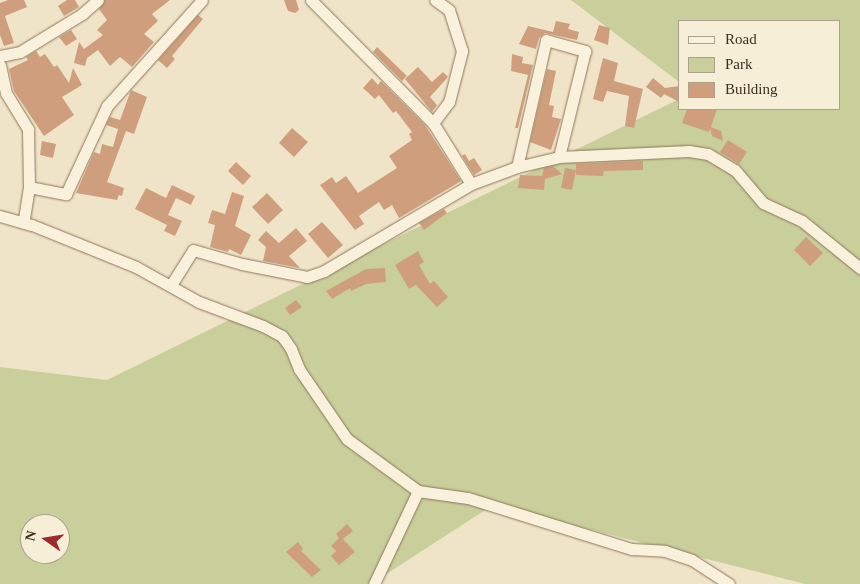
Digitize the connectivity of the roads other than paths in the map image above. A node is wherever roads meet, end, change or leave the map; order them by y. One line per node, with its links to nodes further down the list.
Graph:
1 (98, 0): 5 (street)
2 (202, 0): 11 (street)
3 (311, 0): 7 (street)
4 (435, 0): 7 (street)
5 (0, 56)
6 (0, 65): 11 (street)
7 (433, 123): 10 (street)
8 (559, 156): 9 (street); 9 (street); 14 (street)
9 (517, 167): 10 (street)
10 (471, 184): 15 (street)
11 (29, 187): 13 (street)
12 (0, 216): 13 (street)
13 (23, 223): 15 (street)
14 (860, 268)
15 (171, 285): 16 (street)
16 (418, 491): 17 (street); 18 (street)
17 (374, 584)
18 (729, 584)

